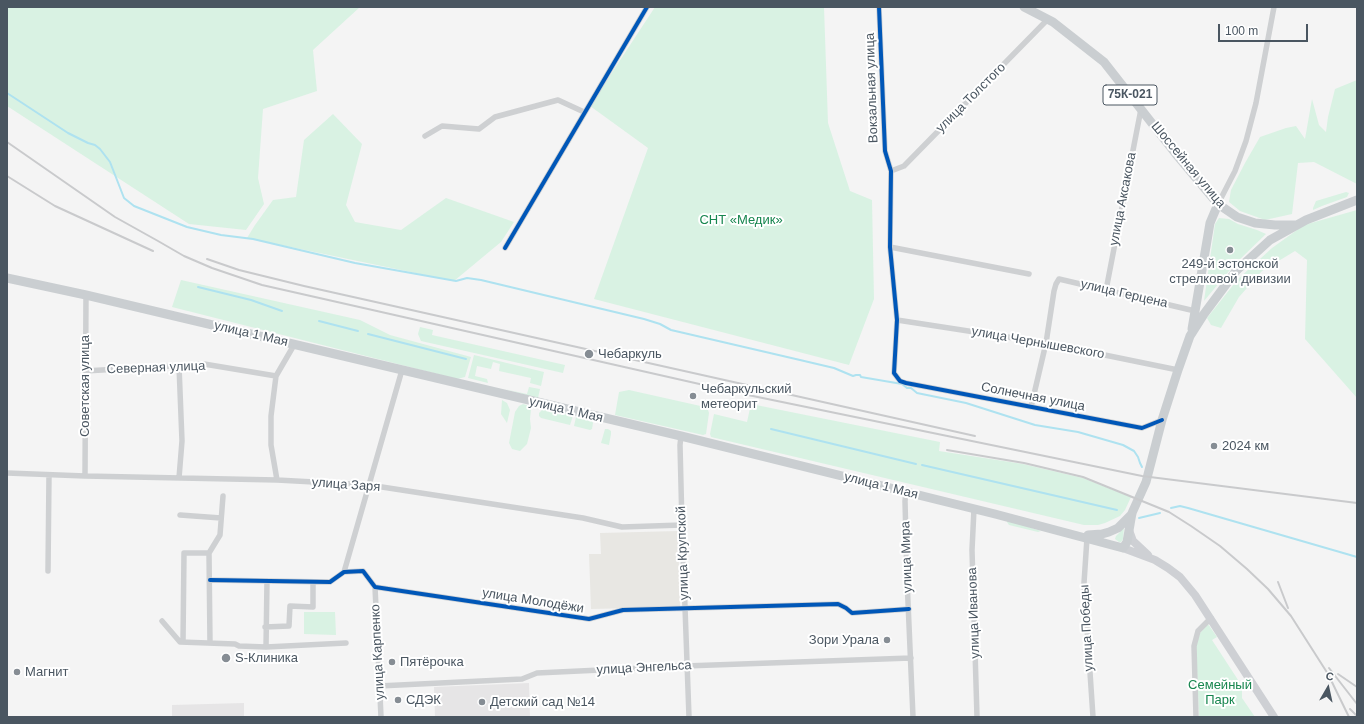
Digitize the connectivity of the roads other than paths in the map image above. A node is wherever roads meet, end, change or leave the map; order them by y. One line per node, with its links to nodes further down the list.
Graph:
1 (647, 7): 7 (street)
2 (879, 7): 9 (street, Вокзальная улица)
3 (1024, 7): 5 (main road, Шоссейная улица / 75К-021)
4 (1274, 7): 11 (street)
5 (1048, 19): 6 (main road, Шоссейная улица / 75К-021); 9 (street, улица Толстого)
6 (1141, 108): 11 (main road, Шоссейная улица / 75К-021); 17 (street, улица Аксакова)
7 (584, 112): 8 (street); 14 (street)
8 (425, 136)
9 (891, 171): 13 (street, Вокзальная улица)
10 (1357, 200): 12 (main road)
11 (1218, 204): 12 (main road, Шоссейная улица / 75К-021); 19 (main road)
12 (1297, 225): 21 (main road)
13 (890, 247): 15 (street); 20 (street, Вокзальная улица)
14 (505, 248)
15 (1029, 274)
16 (7, 278): 18 (main road, улица 1 Мая)
17 (1106, 290): 19 (street, улица Герцена); 22 (street, улица Герцена)
18 (86, 295): 23 (main road, улица 1 Мая); 27 (street, Советская улица)
19 (1195, 311): 21 (main road)
20 (897, 320): 22 (street, улица Чернышевского); 29 (street, Вокзальная улица)
21 (1190, 336): 26 (main road)
22 (1046, 343): 26 (street, улица Чернышевского); 30 (street)
23 (294, 345): 25 (main road, улица 1 Мая); 28 (street)
24 (179, 366): 27 (street, Северная улица); 28 (street, Северная улица); 36 (street)
25 (402, 370): 32 (main road, улица 1 Мая); 38 (street)
26 (1178, 370): 31 (main road)
27 (85, 371): 35 (street, Советская улица)
28 (276, 376): 37 (street)
29 (900, 381): 30 (street, Солнечная улица)
30 (1031, 407): 31 (street, Солнечная улица)
31 (1162, 420): 42 (main road)
32 (681, 436): 39 (main road, улица 1 Мая); 45 (street, улица Крупской)
33 (7, 473): 34 (street, улица Заря)
34 (49, 475): 35 (street, улица Заря); 53 (street)
35 (86, 476): 36 (street, улица Заря)
36 (179, 478): 37 (street, улица Заря)
37 (277, 480): 38 (street, улица Заря)
38 (369, 485): 45 (street, улица Заря); 54 (street)
39 (906, 492): 41 (main road, улица 1 Мая); 60 (street, улица Мира)
40 (223, 496): 44 (street)
41 (974, 509): 48 (main road, улица 1 Мая); 74 (street, улица Иванова)
42 (1132, 513): 46 (main road); 47 (main road)
43 (180, 515): 44 (street)
44 (221, 518): 51 (street)
45 (682, 525): 59 (street, улица Крупской)
46 (1118, 528): 48 (main road); 49 (main road)
47 (1128, 530): 50 (main road); 52 (main road)
48 (1083, 537): 49 (main road, улица 1 Мая); 75 (street, улица Победы)
49 (1112, 545): 50 (main road, улица 1 Мая)
50 (1123, 548): 52 (main road)
51 (209, 553): 55 (street); 64 (street)
52 (1155, 560): 61 (main road)
53 (48, 571)
54 (344, 572): 57 (street); 58 (street)
55 (210, 580): 56 (street); 65 (street)
56 (267, 582): 57 (street); 63 (street)
57 (313, 582): 63 (street)
58 (374, 586): 59 (street, улица Молодёжи); 70 (street, улица Карпенко)
59 (685, 608): 60 (street, улица Молодёжи); 69 (street, улица Крупской)
60 (909, 609): 68 (street, улица Мира)
61 (1211, 618): 76 (street); 77 (main road)
62 (162, 621): 64 (street)
63 (266, 627): 67 (street)
64 (183, 642): 65 (street)
65 (210, 643): 67 (street)
66 (346, 643): 67 (street)
67 (266, 647)
68 (910, 658): 69 (street, улица Энгельса); 73 (street, улица Мира)
69 (688, 666): 70 (street, улица Энгельса); 72 (street, улица Крупской)
70 (379, 686): 71 (street, улица Карпенко)
71 (380, 717)
72 (690, 717)
73 (913, 717)
74 (977, 717)
75 (1093, 717)
76 (1196, 717)
77 (1274, 717)

